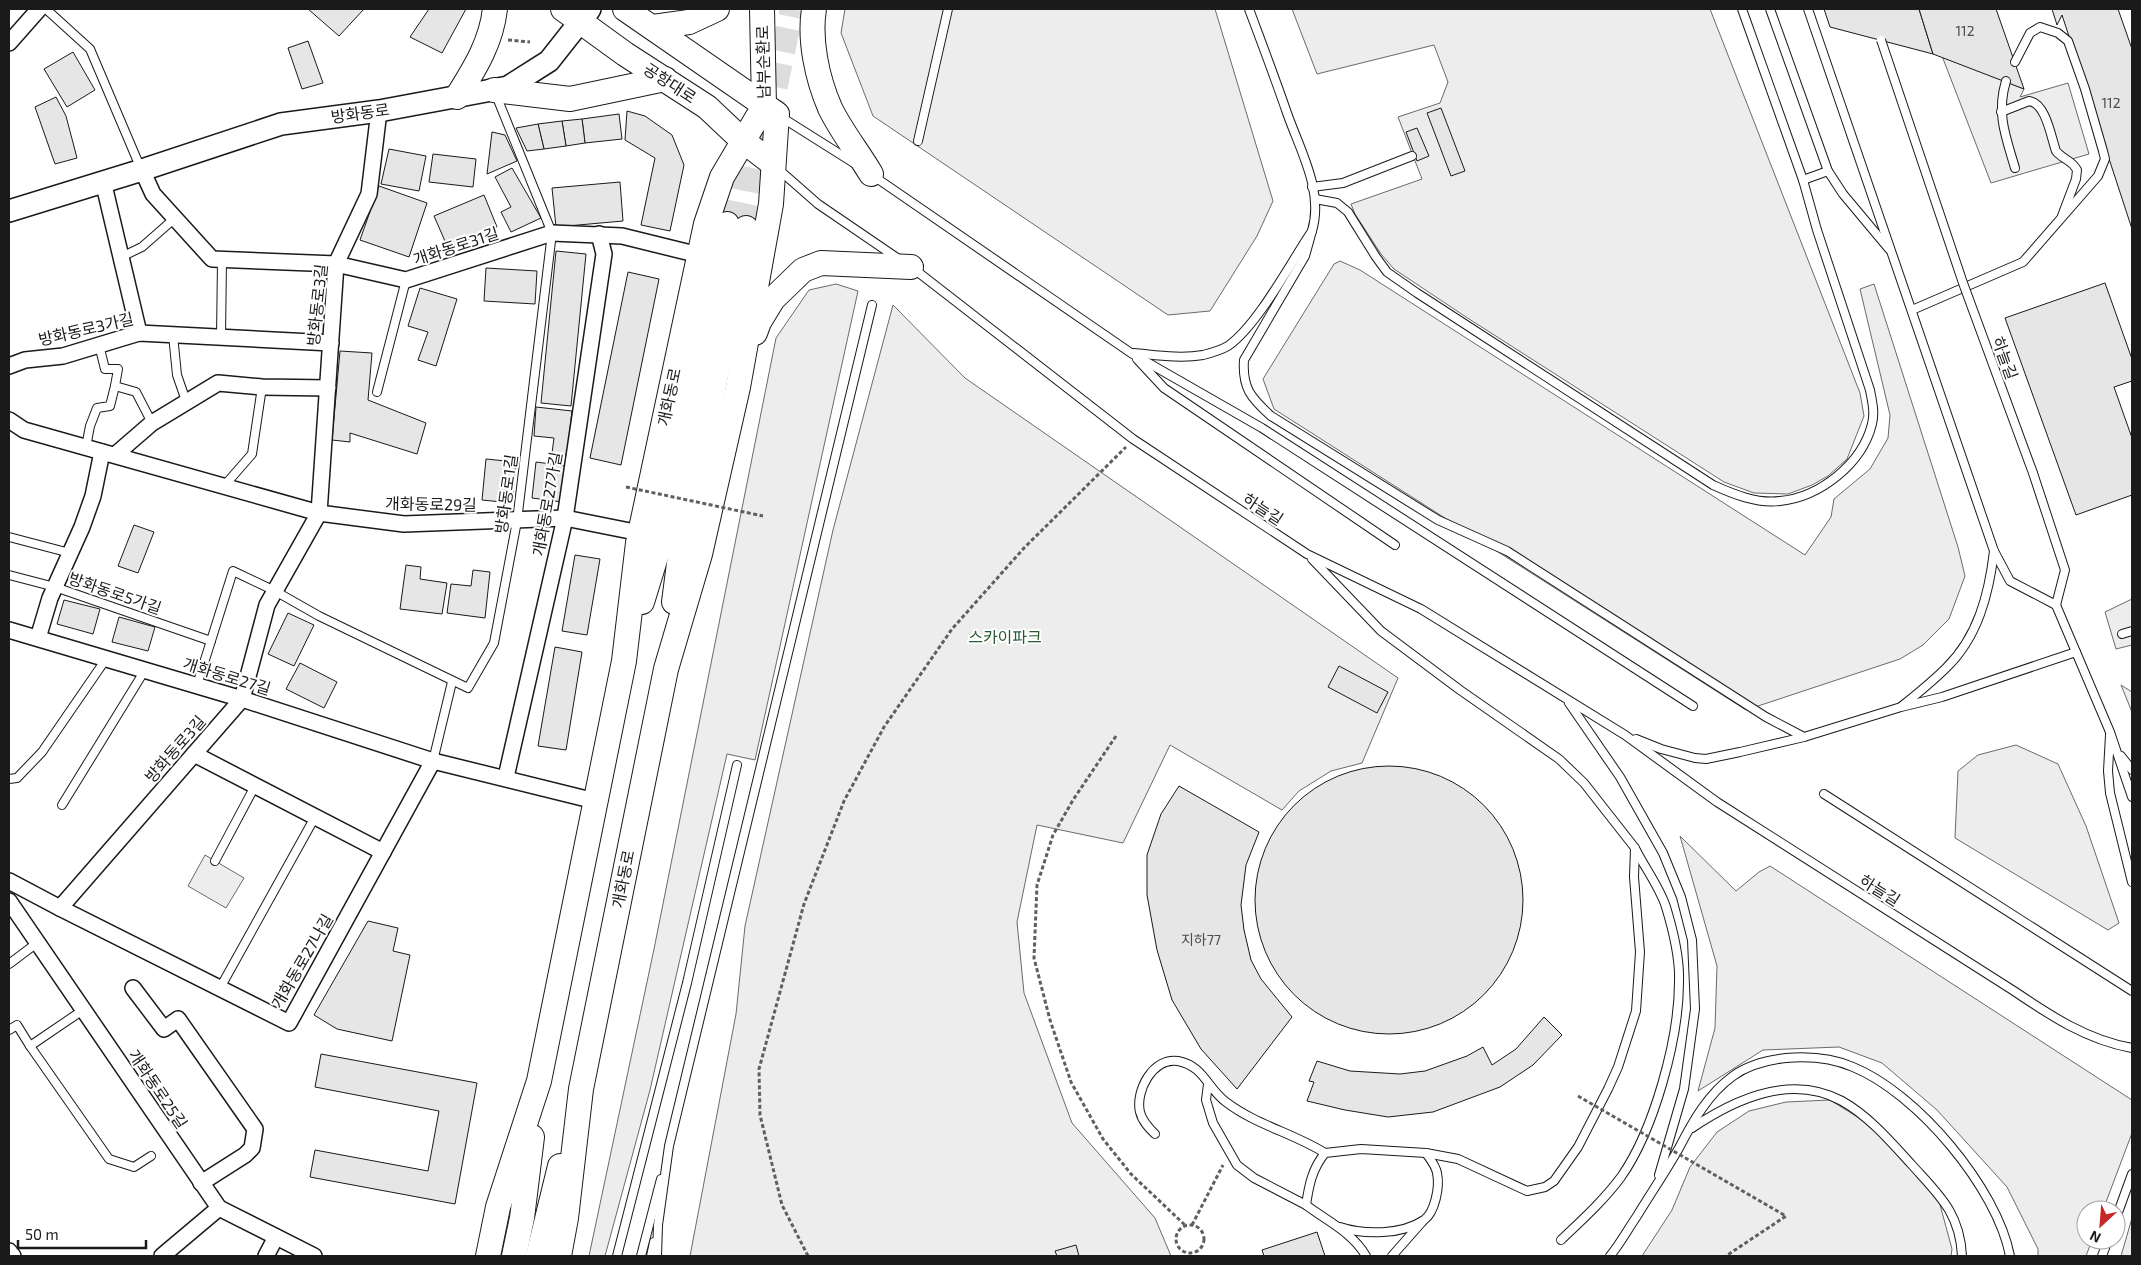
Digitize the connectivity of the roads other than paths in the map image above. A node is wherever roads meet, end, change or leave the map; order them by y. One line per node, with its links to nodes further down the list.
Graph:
1 (39, 9): 16 (street)
2 (46, 9): 30 (lane)
3 (495, 9): 21 (main road)
4 (625, 9): 14 (main road)
5 (717, 9): 14 (main road)
6 (762, 9): 22 (main road, 남부순환로)
7 (948, 9): 26 (lane)
8 (1250, 9): 35 (lane)
9 (1742, 9): 33 (lane)
10 (1770, 9): 31 (lane, 하늘길)
11 (1808, 9): 44 (lane, 하늘길)
12 (578, 13): 18 (main road, 공항대로); 20 (main road, 방화동로)
13 (813, 20): 32 (main road)
14 (653, 27): 22 (main road)
15 (1881, 40): 83 (lane, 하늘길, bridge)
16 (9, 43)
17 (2015, 62): 39 (lane)
18 (665, 79): 20 (main road); 25 (main road, 공항대로)
19 (2006, 82): 24 (lane)
20 (494, 90): 21 (main road, 방화동로); 42 (lane, 방화동로1길)
21 (457, 97): 23 (main road, 방화동로)
22 (770, 110): 25 (main road, 남부순환로); 28 (main road, 남부순환로); 32 (lane)
23 (378, 112): 30 (main road, 방화동로); 48 (street, 방화동로3길)
24 (2000, 112): 29 (lane); 39 (lane)
25 (742, 140): 28 (main road, 공항대로); 40 (main road, 개화동로)
26 (918, 141)
27 (1412, 156): 35 (lane)
28 (772, 163): 40 (main road, 개화동로); 49 (lane, 하늘길)
29 (2015, 168)
30 (142, 170): 34 (main road, 방화동로); 38 (street, 개화동로31길)
31 (1828, 171): 33 (lane); 44 (lane, 하늘길)
32 (871, 174): 58 (lane)
33 (1803, 180): 36 (lane)
34 (103, 181): 37 (main road, 방화동로); 46 (street)
35 (1312, 186): 36 (lane)
36 (1315, 198): 41 (lane)
37 (9, 211)
38 (175, 218): 46 (lane); 47 (street, 개화동로31길)
39 (2059, 222): 52 (lane)
40 (736, 229): 45 (main road, 개화동로); 62 (main road, 개화동로); 91 (main road, 개화동로); 92 (main road, 개화동로)
41 (1312, 231): 58 (lane); 102 (lane)
42 (552, 233): 43 (street, 개화동로31길); 50 (street, 개화동로31길); 73 (lane, 방화동로1길)
43 (599, 234): 45 (street, 개화동로31길); 72 (street, 개화동로27가길)
44 (1892, 253): 52 (lane, 하늘길)
45 (699, 255): 74 (main road, 개화동로)
46 (121, 257): 53 (street)
47 (222, 260): 48 (street, 개화동로31길); 55 (lane)
48 (336, 264): 50 (street, 개화동로31길); 56 (street, 방화동로3길)
49 (911, 267): 62 (main road); 79 (lane, 하늘길)
50 (406, 280): 64 (lane)
51 (872, 305): 137 (lane)
52 (1912, 310): 77 (lane, 하늘길)
53 (139, 333): 54 (street, 방화동로3가길); 57 (street, 방화동로3가길)
54 (173, 335): 55 (street, 방화동로3가길); 65 (lane)
55 (221, 337): 56 (street, 방화동로3가길)
56 (330, 343): 63 (street, 방화동로3길)
57 (99, 345): 59 (street, 방화동로3가길); 60 (lane)
58 (1131, 353): 76 (lane); 98 (lane)
59 (9, 366)
60 (115, 386): 67 (lane); 68 (lane)
61 (262, 387): 63 (street); 65 (street); 70 (lane)
62 (738, 387): 92 (main road, 개화동로)
63 (328, 388): 71 (street, 방화동로3길)
64 (377, 392)
65 (186, 401): 67 (street)
66 (9, 420): 68 (street, 개화동로29길)
67 (152, 423): 69 (street)
68 (86, 447): 69 (street, 개화동로29길)
69 (108, 453): 70 (street, 개화동로29길); 78 (street)
70 (224, 486): 71 (street, 개화동로29길)
71 (319, 513): 73 (street, 개화동로29길); 82 (street, 방화동로3길)
72 (565, 518): 73 (street, 개화동로29길); 74 (street, 개화동로29길); 108 (street, 개화동로27가길)
73 (518, 521): 94 (lane, 방화동로1길)
74 (640, 533): 91 (main road, 개화동로)
75 (9, 537): 78 (lane)
76 (1395, 545)
77 (1994, 551): 83 (lane, 하늘길); 99 (lane, 하늘길)
78 (70, 553): 81 (street)
79 (1307, 554): 97 (lane, 하늘길); 116 (lane)
80 (9, 575): 81 (lane, 방화동로5가길)
81 (55, 587): 87 (street); 88 (lane, 방화동로5가길)
82 (275, 591): 88 (lane); 94 (lane, 방화동로1길); 96 (street, 방화동로3길)
83 (2056, 605): 89 (lane)
84 (9, 630): 87 (street, 개화동로27길)
85 (2132, 631): 86 (lane)
86 (2122, 634)
87 (38, 638): 90 (street, 개화동로27길)
88 (211, 641): 95 (lane)
89 (2076, 652): 99 (lane, 하늘길); 100 (lane)
90 (106, 659): 93 (street, 개화동로27길); 109 (lane)
91 (624, 661): 113 (main road, 개화동로)
92 (666, 668): 134 (main road, 개화동로)
93 (145, 670): 95 (street, 개화동로27길); 114 (lane)
94 (452, 682): 105 (lane)
95 (197, 685): 96 (street, 개화동로27길)
96 (242, 699): 104 (street, 방화동로3길); 105 (street, 개화동로27길)
97 (1567, 700): 101 (lane, 하늘길); 143 (lane)
98 (1693, 706)
99 (1901, 707): 102 (lane, 하늘길)
100 (2110, 732): 103 (lane); 120 (lane)
101 (1625, 735): 102 (lane, 하늘길); 131 (lane, 하늘길)
102 (1804, 737)
103 (2117, 750): 107 (lane); 112 (lane)
104 (194, 754): 110 (street); 122 (street, 방화동로3길)
105 (433, 760): 108 (street, 개화동로27길); 117 (street, 개화동로27나길)
106 (737, 765): 161 (lane)
107 (2132, 770)
108 (506, 777): 113 (street, 개화동로27길)
109 (9, 778)
110 (255, 786): 115 (street); 118 (lane)
111 (1824, 794): 127 (lane)
112 (2132, 797)
113 (595, 801): 132 (main road, 개화동로)
114 (62, 805)
115 (315, 817): 117 (street); 126 (lane)
116 (1635, 848): 139 (lane); 151 (lane)
117 (383, 852): 126 (street, 개화동로27나길)
118 (215, 861)
119 (9, 880): 122 (street, 개화동로27나길)
120 (2132, 882)
121 (9, 901): 123 (street, 개화동로25길)
122 (60, 908): 126 (street, 개화동로27나길)
123 (37, 943): 124 (lane); 128 (street, 개화동로25길)
124 (9, 964)
125 (133, 988): 142 (street)
126 (220, 988)
127 (2132, 991)
128 (83, 1010): 130 (lane); 142 (street, 개화동로25길)
129 (9, 1030): 130 (lane)
130 (30, 1046): 140 (lane)
131 (2132, 1048)
132 (539, 1081): 157 (main road, 개화동로); 158 (main road, 개화동로)
133 (1208, 1084): 136 (lane); 138 (lane); 145 (lane)
134 (581, 1089): 159 (main road, 개화동로); 160 (main road, 개화동로)
135 (1688, 1130): 143 (lane); 168 (lane); 169 (lane)
136 (1155, 1134)
137 (669, 1146): 148 (lane); 162 (lane)
138 (1325, 1153): 139 (lane); 145 (lane)
139 (1426, 1153): 147 (lane)
140 (151, 1156)
141 (2132, 1174): 144 (lane)
142 (201, 1183): 146 (street, 개화동로25길)
143 (1655, 1188): 167 (lane)
144 (2123, 1200)
145 (1306, 1205): 149 (lane)
146 (219, 1208): 150 (street, 개화동로25길); 154 (street)
147 (1425, 1219): 149 (lane); 166 (lane)
148 (658, 1225): 163 (lane); 164 (lane)
149 (1339, 1226): 165 (lane)
150 (276, 1237): 155 (street); 156 (street, 개화동로25길)
151 (1561, 1240)
152 (9, 1251): 153 (street)
153 (13, 1256)
154 (162, 1256)
155 (266, 1256)
156 (314, 1256)
157 (488, 1256)
158 (514, 1256)
159 (538, 1256)
160 (559, 1256)
161 (617, 1256)
162 (641, 1256)
163 (651, 1256)
164 (657, 1256)
165 (1366, 1256)
166 (1392, 1256)
167 (1610, 1256)
168 (1962, 1256)
169 (2010, 1256)

